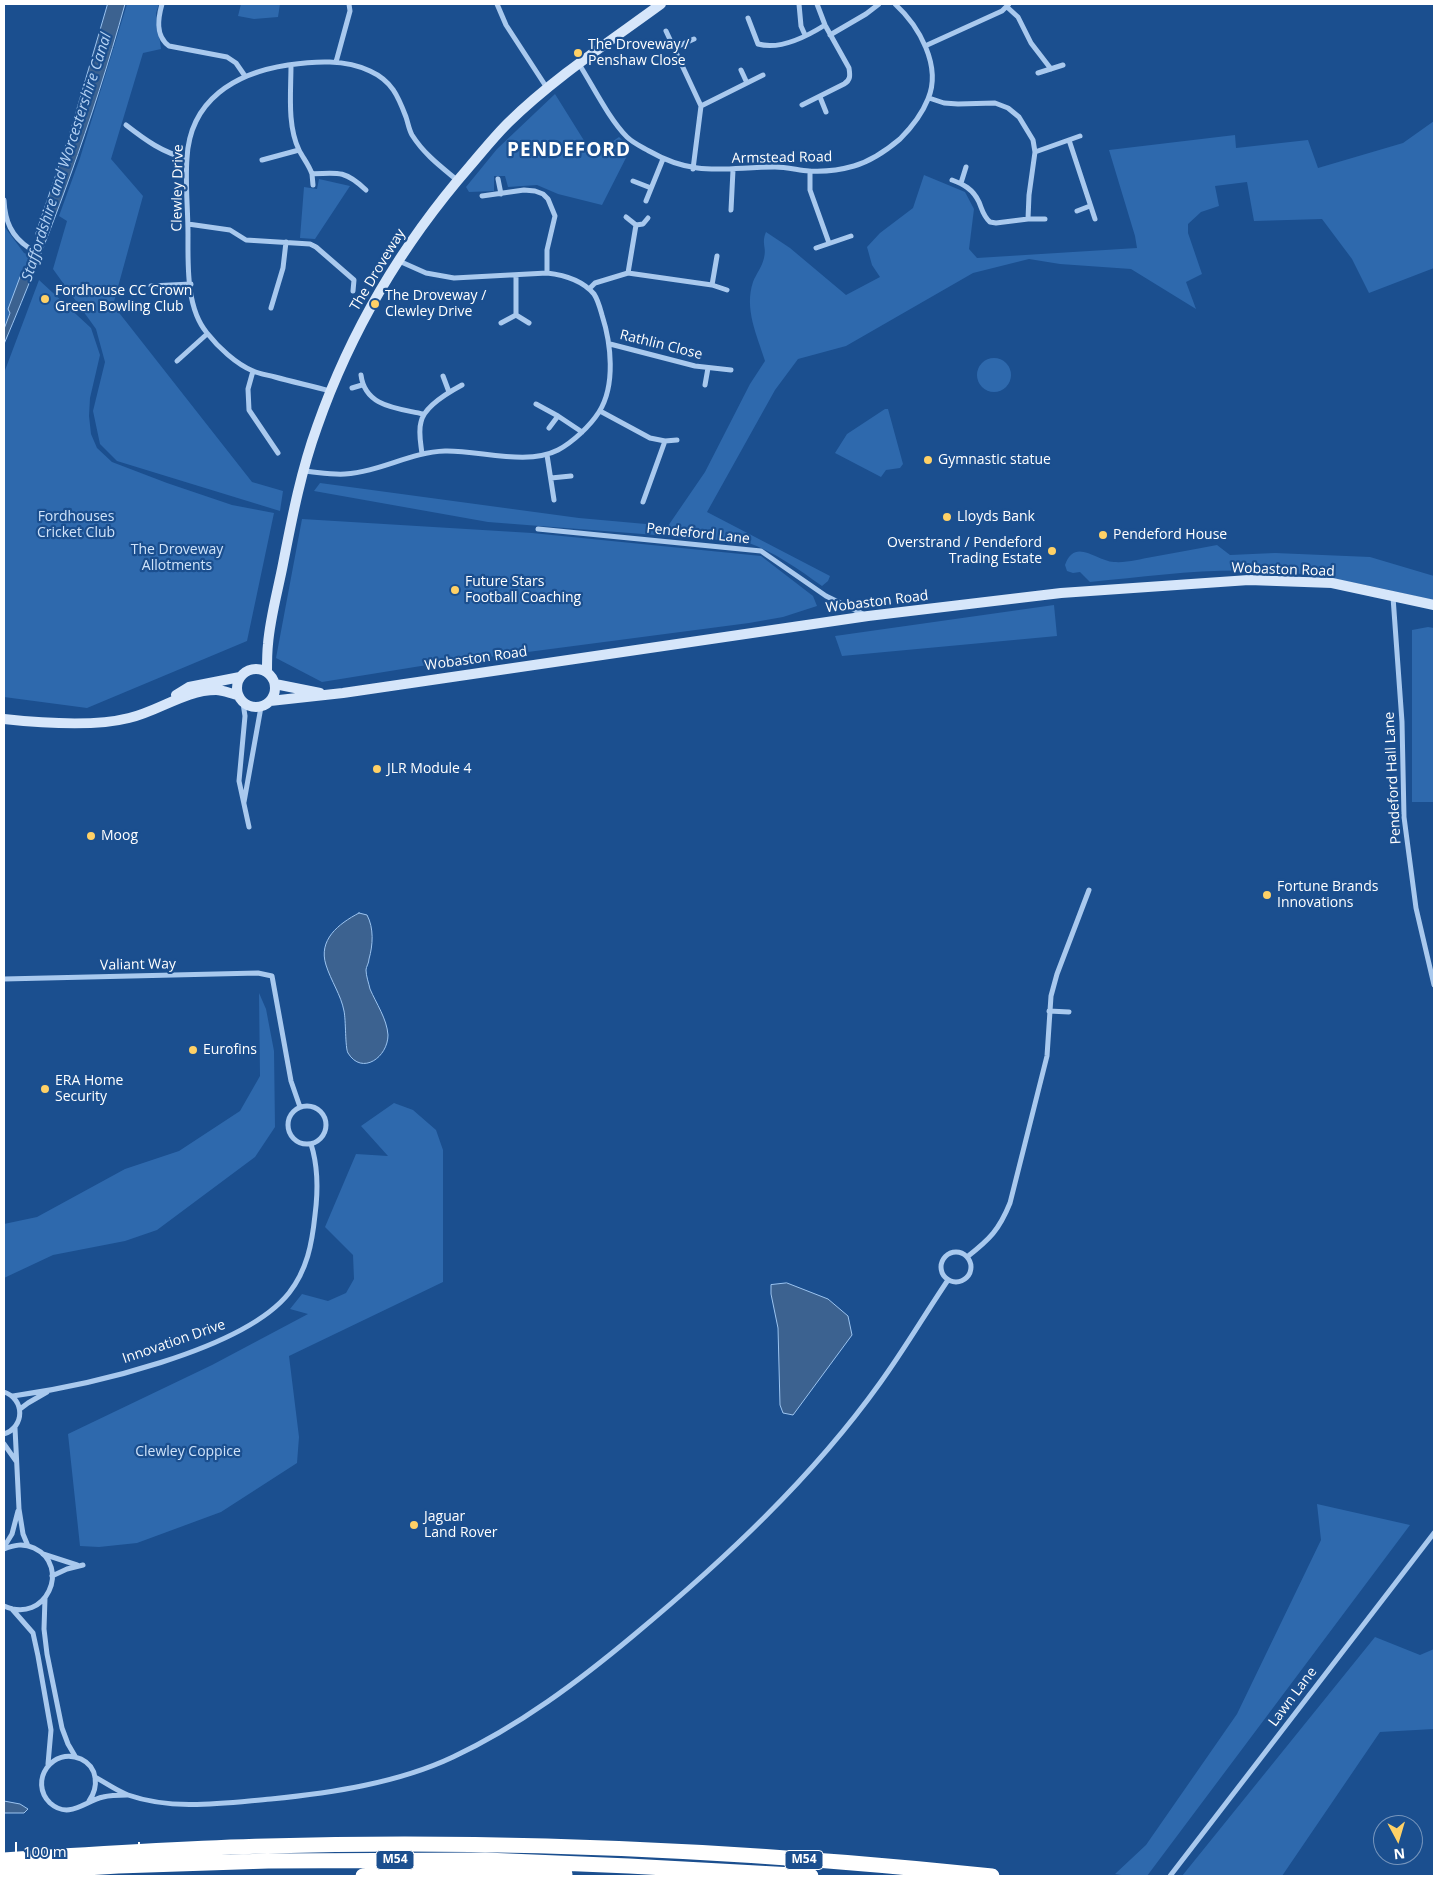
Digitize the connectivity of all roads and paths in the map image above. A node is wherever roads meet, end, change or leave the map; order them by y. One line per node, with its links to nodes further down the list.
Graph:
1 (162, 4): 26 (street)
2 (349, 4): 18 (street)
3 (497, 4): 28 (street)
4 (661, 4): 19 (street, The Droveway)
5 (799, 4): 13 (street)
6 (817, 4): 11 (street)
7 (879, 4): 14 (street)
8 (895, 4): 16 (street, Armstead Road)
9 (1008, 5): 16 (street); 22 (street)
10 (748, 18): 13 (street)
11 (824, 25): 13 (street); 14 (street)
12 (666, 31): 17 (street)
13 (805, 34)
14 (830, 35): 29 (street)
15 (694, 39): 17 (street)
16 (925, 46): 30 (street, Armstead Road)
17 (674, 48): 32 (street)
18 (336, 62): 20 (street, Clewley Drive); 48 (street, Clewley Drive)
19 (579, 63): 28 (street, The Droveway); 40 (street, Armstead Road)
20 (291, 65): 26 (street, Clewley Drive); 37 (street)
21 (1063, 65): 22 (street)
22 (1051, 69): 24 (street)
23 (741, 70): 27 (street)
24 (1038, 74)
25 (763, 75): 27 (street)
26 (246, 76): 39 (street, Clewley Drive)
27 (747, 83): 32 (street)
28 (547, 88): 48 (street, The Droveway)
29 (820, 97): 31 (street); 33 (street)
30 (929, 98): 38 (street); 45 (street, Armstead Road)
31 (802, 105)
32 (701, 106): 43 (street)
33 (826, 112)
34 (126, 125): 39 (street)
35 (1080, 136): 36 (street)
36 (1069, 140): 38 (street); 59 (street)
37 (298, 150): 41 (street); 46 (street)
38 (1035, 152): 64 (street)
39 (187, 158): 67 (street, Clewley Drive)
40 (662, 159): 43 (street, Armstead Road); 53 (street)
41 (262, 160)
42 (966, 166): 51 (street)
43 (693, 168): 44 (street, Armstead Road)
44 (734, 170): 45 (street, Armstead Road); 60 (street)
45 (810, 171): 71 (street)
46 (312, 174): 52 (street); 54 (street)
47 (498, 179): 55 (street)
48 (457, 180): 75 (street, The Droveway)
49 (952, 180): 51 (street)
50 (632, 181): 53 (street)
51 (961, 183): 64 (street)
52 (313, 185)
53 (651, 188): 58 (street)
54 (366, 190)
55 (501, 194): 56 (street); 76 (street)
56 (482, 196)
57 (4, 200): 72 (street)
58 (646, 201)
59 (1090, 206): 61 (street); 66 (street)
60 (731, 210)
61 (1077, 211)
62 (626, 217): 68 (street)
63 (648, 218): 68 (street)
64 (1028, 219): 65 (street)
65 (1045, 219)
66 (1095, 219)
67 (188, 224): 70 (street); 79 (street, Clewley Drive)
68 (636, 225): 77 (street)
69 (851, 236): 71 (street)
70 (286, 242): 84 (street); 85 (street)
71 (829, 244): 73 (street)
72 (29, 248)
73 (816, 248)
74 (717, 256): 80 (street)
75 (398, 260): 78 (street); 101 (street, The Droveway)
76 (547, 273): 78 (street); 82 (street)
77 (628, 273): 80 (street); 82 (street)
78 (516, 276): 86 (street)
79 (190, 284): 81 (street); 89 (street, Clewley Drive)
80 (712, 285): 83 (street)
81 (151, 286)
82 (589, 289): 90 (street)
83 (726, 290)
84 (352, 291)
85 (271, 308)
86 (516, 315): 87 (street); 88 (street)
87 (501, 323)
88 (528, 323)
89 (207, 334): 91 (street); 94 (street, Clewley Drive)
90 (610, 344): 92 (street, Rathlin Close); 104 (street)
91 (177, 361)
92 (708, 368): 93 (street, Rathlin Close); 99 (street, Rathlin Close)
93 (731, 370)
94 (253, 371): 101 (street, Clewley Drive); 111 (street)
95 (361, 375): 97 (street)
96 (443, 376): 102 (street)
97 (362, 385): 100 (street); 105 (street)
98 (462, 385): 102 (street)
99 (705, 385)
100 (352, 388)
101 (331, 391): 114 (street, The Droveway)
102 (449, 392): 105 (street)
103 (536, 404): 106 (street)
104 (600, 411): 108 (street); 110 (street)
105 (423, 414): 112 (street)
106 (558, 416): 107 (street); 108 (street)
107 (549, 428)
108 (582, 432): 113 (street)
109 (676, 440): 110 (street)
110 (665, 441): 118 (street)
111 (278, 453)
112 (422, 454): 113 (street); 114 (street)
113 (547, 455): 116 (street)
114 (303, 471): 123 (street, The Droveway)
115 (571, 476): 116 (street)
116 (551, 478): 117 (street)
117 (554, 500)
118 (643, 502)
119 (538, 529): 122 (street, Pendeford Lane)
120 (1393, 597): 121 (street, Wobaston Road); 122 (street, Wobaston Road); 138 (street, Pendeford Hall Lane)
121 (1434, 605)
122 (868, 616): 128 (street, Wobaston Road)
123 (268, 642): 124 (street, The Droveway); 125 (street, The Droveway)
124 (254, 669): 125 (street); 126 (street)
125 (267, 672): 127 (street)
126 (240, 677): 129 (street); 132 (street)
127 (275, 684): 128 (street, Wobaston Road); 130 (street)
128 (326, 695): 130 (street, Wobaston Road)
129 (241, 699): 131 (street); 132 (street); 134 (street)
130 (270, 701): 131 (street)
131 (261, 707): 134 (street)
132 (145, 713): 133 (street)
133 (4, 719)
134 (244, 804): 135 (street)
135 (249, 827)
136 (1089, 890): 139 (street)
137 (4, 979): 141 (street, Valiant Way)
138 (1434, 985)
139 (1050, 1011): 140 (street); 143 (street)
140 (1069, 1012)
141 (300, 1107): 142 (street); 142 (street)
142 (311, 1144): 145 (street, Innovation Drive)
143 (968, 1257): 144 (street); 144 (street)
144 (948, 1280): 165 (street)
145 (50, 1391): 147 (street, Innovation Drive); 148 (street, Innovation Drive)
146 (4, 1392): 147 (street)
147 (13, 1396): 148 (street)
148 (20, 1410): 149 (street)
149 (15, 1428): 150 (street); 152 (street)
150 (4, 1434)
151 (4, 1444): 152 (street)
152 (16, 1462): 153 (street)
153 (19, 1509): 155 (street); 156 (street)
154 (1434, 1533): 177 (street, Lawn Lane)
155 (28, 1546): 156 (street); 157 (street)
156 (4, 1548)
157 (43, 1554): 158 (street); 158 (street)
158 (52, 1576): 159 (street)
159 (45, 1598): 161 (street); 162 (street)
160 (4, 1606): 161 (street)
161 (12, 1609): 163 (street)
162 (75, 1756): 163 (street); 164 (street)
163 (48, 1765): 166 (street)
164 (96, 1777): 165 (street); 166 (street)
165 (127, 1794): 166 (street)
166 (89, 1801)
167 (4, 1850): 168 (highway)
168 (116, 1853): 169 (highway, M54); 176 (highway, M54)
169 (4, 1860)
170 (4, 1873): 171 (highway, M54)
171 (786, 1875): 174 (highway); 175 (highway, M54)
172 (363, 1876): 173 (highway)
173 (662, 1876)
174 (699, 1876)
175 (811, 1876)
176 (992, 1876)
177 (1171, 1876)

